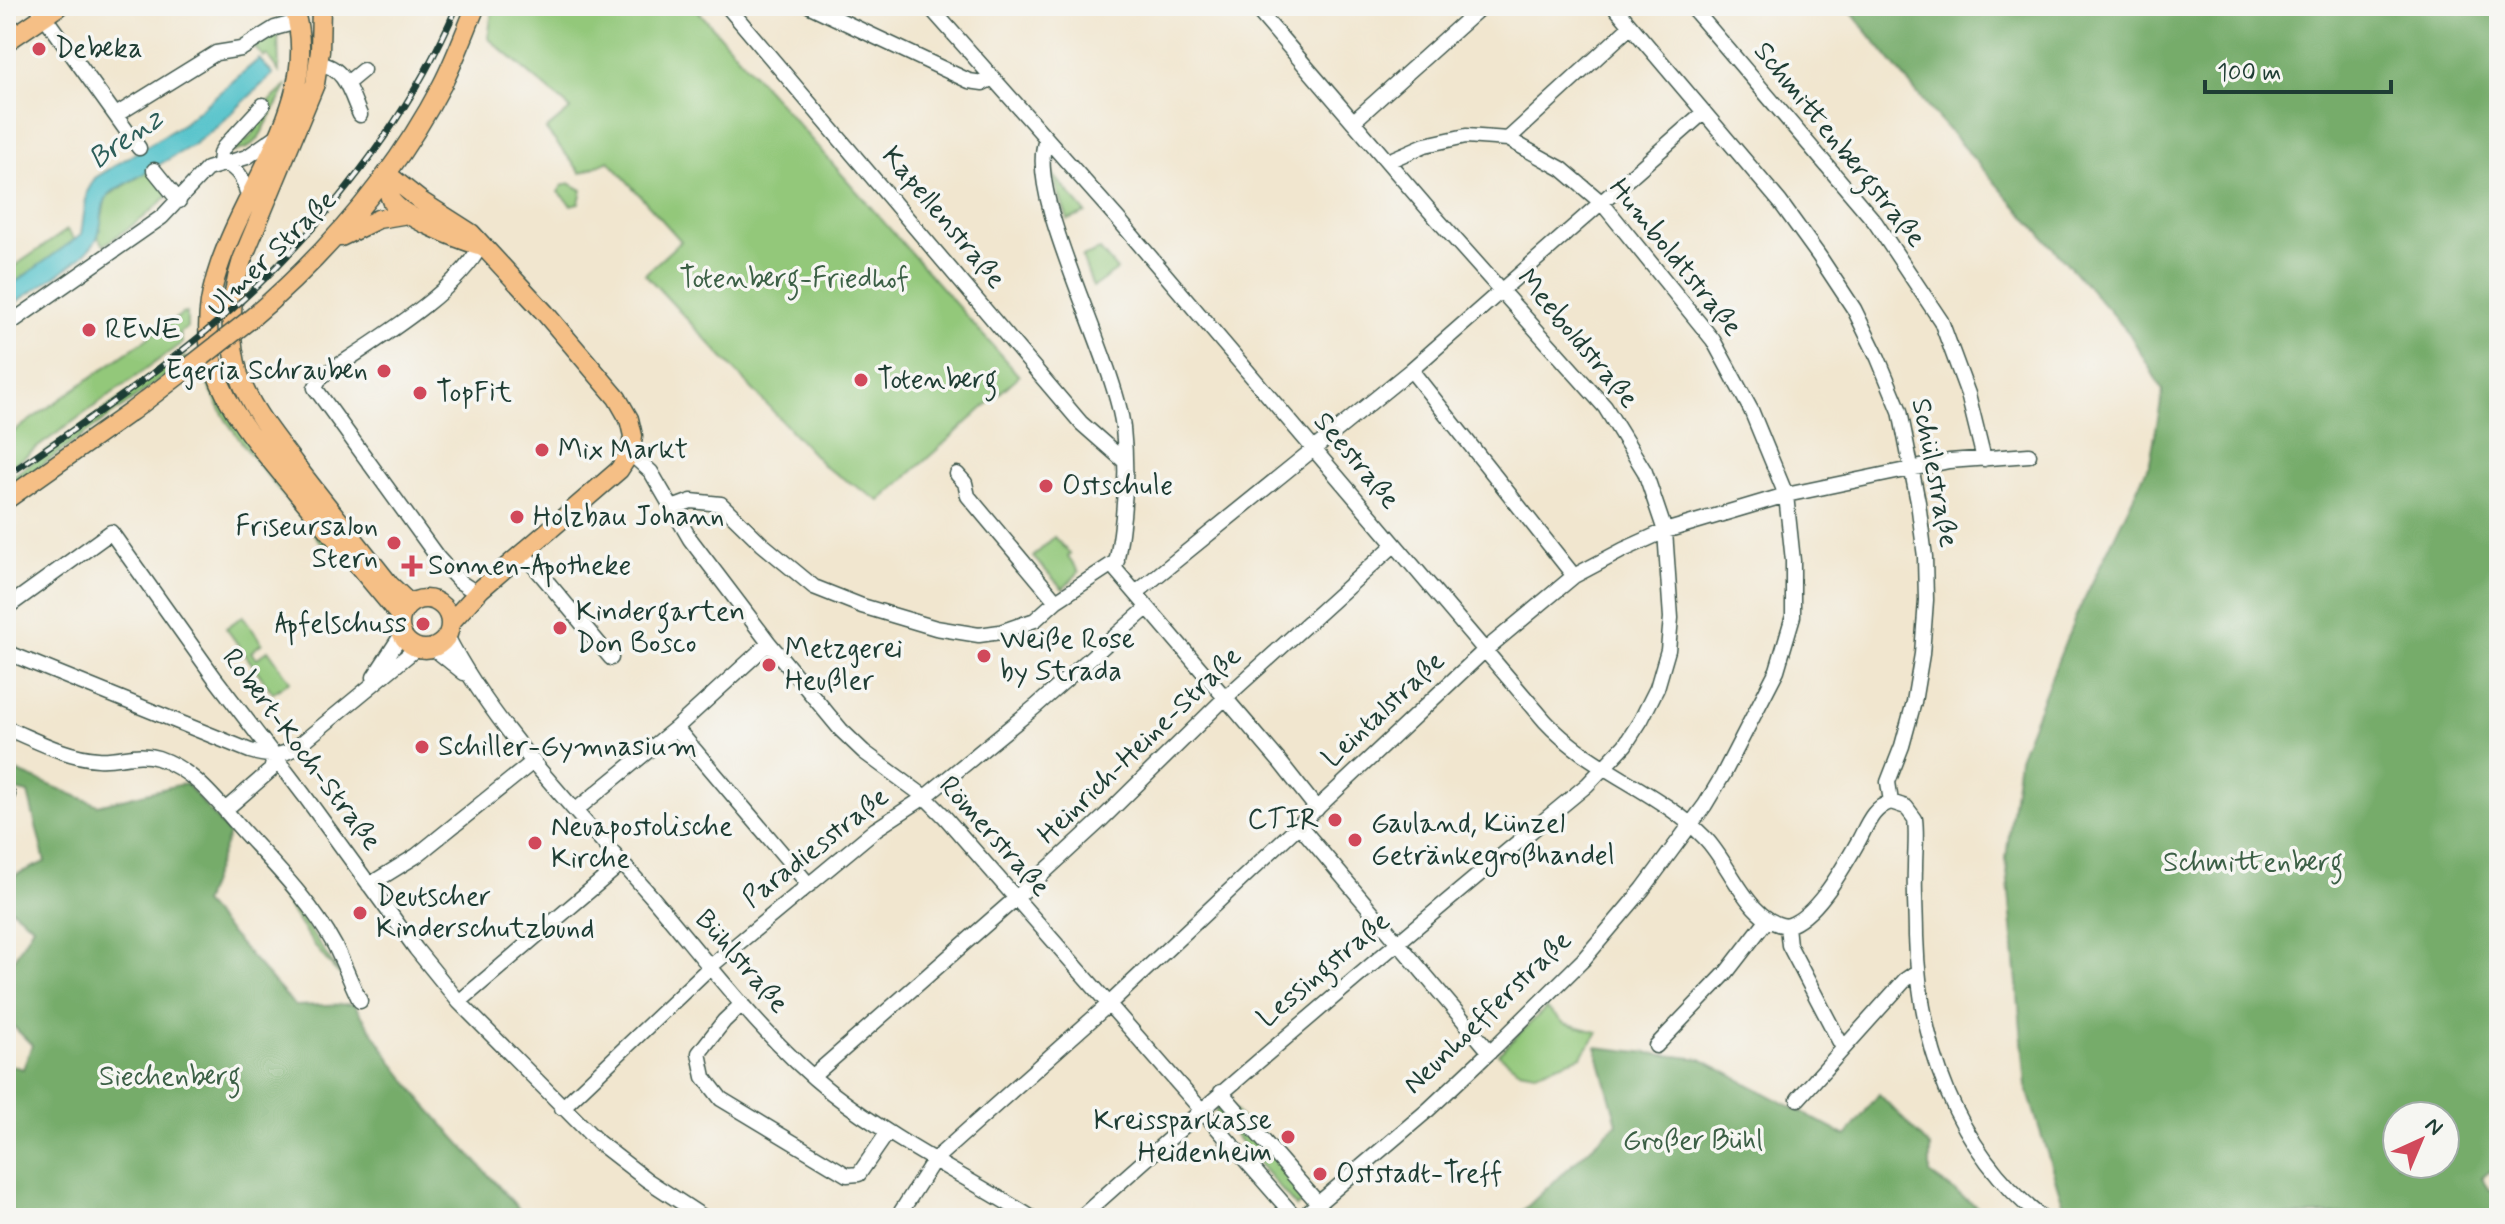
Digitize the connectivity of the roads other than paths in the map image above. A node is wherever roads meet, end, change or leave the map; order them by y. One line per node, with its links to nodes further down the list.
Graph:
1 (321, 6): 14 (main road)
2 (476, 6): 30 (main road, Ulmer Straße)
3 (727, 6): 46 (street, Kapellenstraße)
4 (810, 6): 16 (street)
5 (929, 6): 16 (street, Seestraße)
6 (1254, 6): 22 (street, Meeboldstraße)
7 (1482, 6): 22 (street)
8 (1614, 6): 12 (street, Schülestraße)
9 (1691, 6): 45 (street, Schmittenbergstraße)
10 (47, 9): 13 (main road); 20 (street)
11 (295, 14): 20 (street); 23 (main road)
12 (1631, 26): 19 (street, Schülestraße); 24 (street)
13 (6, 42)
14 (319, 64): 17 (street); 32 (main road)
15 (363, 70): 17 (street)
16 (991, 79): 25 (street, Seestraße)
17 (346, 84): 21 (street)
18 (263, 105): 28 (street)
19 (1704, 112): 35 (street); 47 (street, Schülestraße)
20 (116, 115): 26 (street)
21 (360, 115)
22 (1354, 121): 27 (street, Meeboldstraße)
23 (277, 136): 28 (street); 31 (main road)
24 (1508, 139): 27 (street, Humboldtstraße); 35 (street, Humboldtstraße)
25 (1046, 140): 42 (street, Seestraße); 46 (street)
26 (139, 148)
27 (1388, 161): 39 (street, Meeboldstraße)
28 (227, 163): 31 (street); 33 (street); 34 (street)
29 (154, 170): 34 (street)
30 (387, 174): 36 (main road); 37 (main road, Ulmer Straße); 38 (main road)
31 (260, 175): 32 (street); 33 (main road)
32 (270, 193): 63 (main road)
33 (249, 200): 63 (main road)
34 (179, 201): 40 (street)
35 (1602, 203): 39 (street); 49 (street, Humboldtstraße)
36 (408, 214): 37 (main road); 38 (main road)
37 (332, 242): 50 (main road, Ulmer Straße, bridge)
38 (481, 245): 43 (main road); 57 (street)
39 (1502, 290): 41 (street); 52 (street, Meeboldstraße)
40 (6, 326)
41 (1411, 370): 42 (street); 56 (street)
42 (1313, 450): 53 (street, Seestraße); 58 (street)
43 (630, 453): 51 (street, Römerstraße); 54 (main road)
44 (2029, 455): 45 (street, Leintalstraße)
45 (1984, 459): 47 (street, Leintalstraße)
46 (1123, 460): 55 (street)
47 (1911, 468): 49 (street, Leintalstraße); 77 (street, Schülestraße)
48 (957, 474): 59 (street)
49 (1786, 495): 52 (street, Leintalstraße); 81 (street, Humboldtstraße)
50 (6, 500)
51 (672, 508): 59 (street); 65 (street, Römerstraße)
52 (1665, 531): 56 (street, Leintalstraße); 75 (street, Meeboldstraße)
53 (1393, 546): 66 (street, Seestraße); 70 (street, Heinrich-Heine-Straße)
54 (524, 554): 57 (main road); 68 (street)
55 (1117, 561): 58 (street); 59 (street)
56 (1574, 576): 66 (street, Leintalstraße)
57 (472, 588): 60 (main road); 64 (main road)
58 (1136, 593): 62 (street)
59 (1056, 601)
60 (441, 605): 63 (main road); 64 (main road)
61 (6, 608): 73 (street, Robert-Koch-Straße)
62 (1147, 608): 70 (street); 76 (street, Paradiesstraße)
63 (404, 618): 64 (main road); 69 (street)
64 (437, 639): 69 (street); 74 (street, Bühlstraße)
65 (769, 643): 72 (street); 76 (street, Römerstraße)
66 (1484, 651): 75 (street, Seestraße); 78 (street, Leintalstraße)
67 (6, 652): 73 (street)
68 (611, 658)
69 (365, 691): 73 (street)
70 (1224, 699): 78 (street); 86 (street, Heinrich-Heine-Straße)
71 (6, 728): 79 (street)
72 (676, 728): 80 (street); 85 (street)
73 (275, 756): 79 (street); 84 (street, Robert-Koch-Straße)
74 (534, 761): 80 (street, Bühlstraße); 84 (street)
75 (1604, 766): 81 (street, Seestraße); 89 (street, Lessingstraße)
76 (925, 797): 85 (street, Paradiesstraße); 86 (street, Römerstraße)
77 (1891, 802): 88 (street); 91 (street)
78 (1317, 809): 82 (street, Leintalstraße)
79 (225, 810): 92 (street)
80 (576, 810): 83 (street, Bühlstraße)
81 (1690, 824): 87 (street, Seestraße); 98 (street, Neunhoefferstraße)
82 (1299, 825): 89 (street); 95 (street, Leintalstraße)
83 (622, 863): 90 (street, Bühlstraße); 93 (street)
84 (369, 885): 93 (street, Robert-Koch-Straße)
85 (809, 885): 90 (street, Paradiesstraße)
86 (1015, 899): 95 (street, Römerstraße); 99 (street, Heinrich-Heine-Straße)
87 (1767, 920): 88 (street); 96 (street)
88 (1787, 926): 97 (street)
89 (1397, 942): 98 (street); 100 (street, Lessingstraße)
90 (711, 966): 94 (street, Bühlstraße); 102 (street, Paradiesstraße)
91 (1918, 971): 97 (street); 112 (street)
92 (360, 1001)
93 (459, 1002): 102 (street, Robert-Koch-Straße)
94 (742, 1004): 99 (street, Bühlstraße); 104 (street)
95 (1109, 1004): 103 (street, Römerstraße); 105 (street, Leintalstraße)
96 (1656, 1046)
97 (1843, 1048): 101 (street)
98 (1490, 1052): 106 (street, Neunhoefferstraße)
99 (813, 1076): 104 (street, Bühlstraße)
100 (1221, 1092): 103 (street, Lessingstraße); 106 (street)
101 (1798, 1099)
102 (562, 1108): 107 (street, Robert-Koch-Straße)
103 (1201, 1109): 110 (street, Lessingstraße); 111 (street, Römerstraße)
104 (888, 1132): 105 (street, Bühlstraße)
105 (934, 1160): 108 (street, Leintalstraße); 109 (street, Bühlstraße)
106 (1318, 1203): 111 (street, Neunhoefferstraße)
107 (705, 1218)
108 (897, 1218)
109 (1032, 1218)
110 (1080, 1218)
111 (1299, 1218)
112 (2042, 1218)

